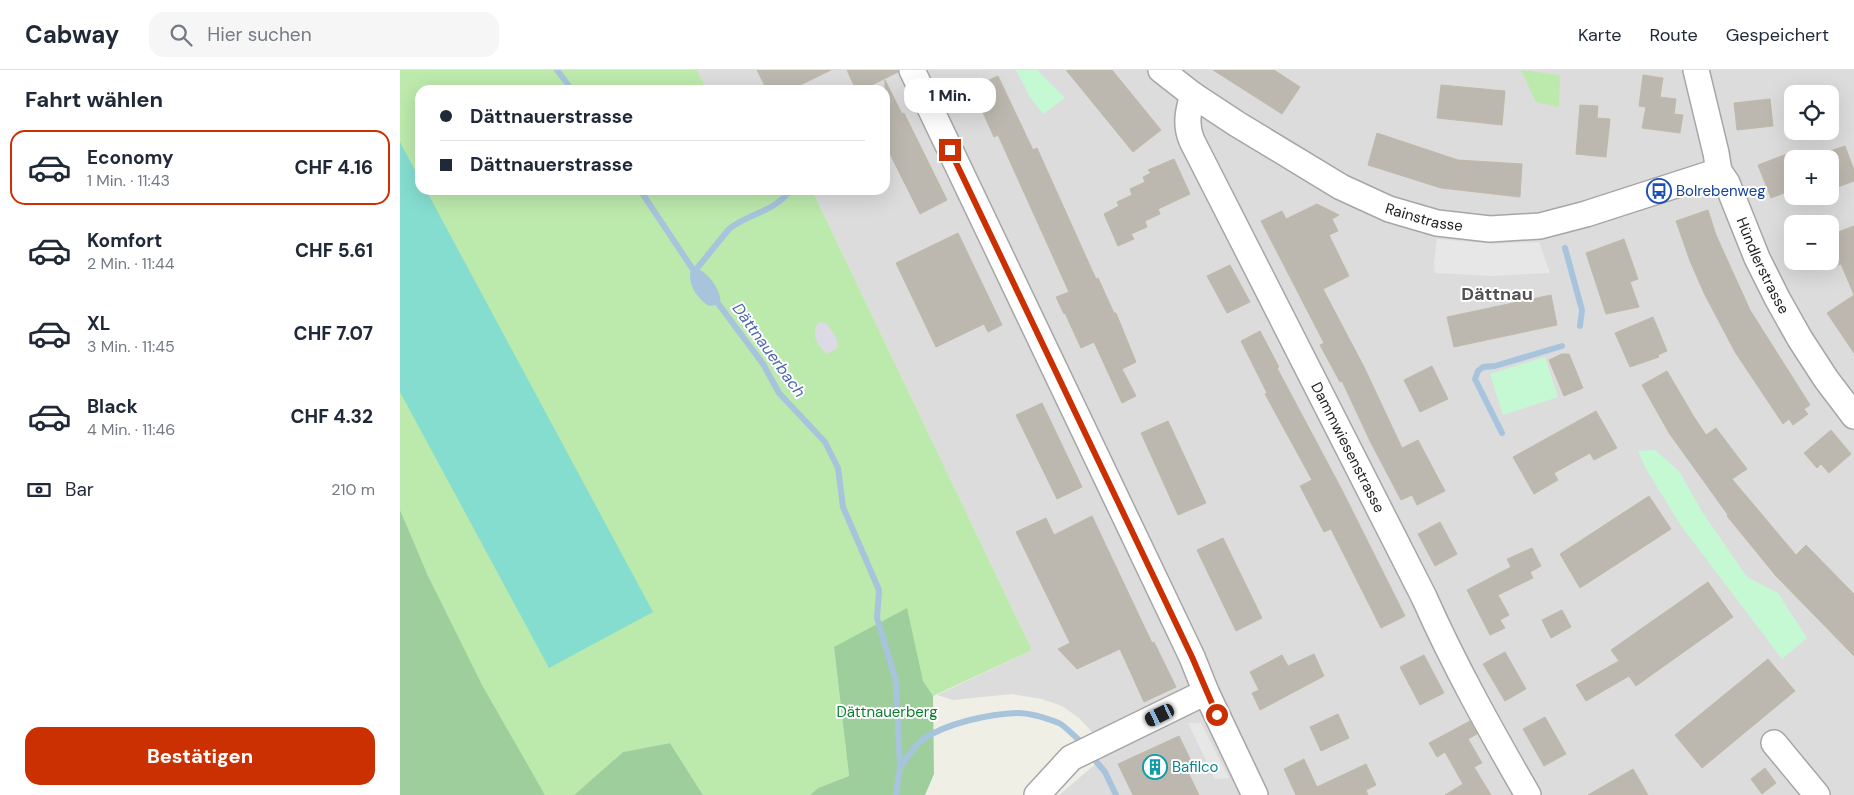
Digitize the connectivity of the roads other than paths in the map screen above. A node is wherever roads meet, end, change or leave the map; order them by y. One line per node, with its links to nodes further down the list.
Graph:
1 (912, 70): 7 (street)
2 (1161, 70): 4 (street, Rainstrasse)
3 (1696, 70): 5 (street, Hündlerstrasse)
4 (1193, 95): 5 (street, Rainstrasse); 11 (street, Dammwiesenstrasse)
5 (1719, 171): 6 (street, Hündlerstrasse)
6 (1854, 416)
7 (1206, 692): 9 (street); 10 (street)
8 (1774, 742): 12 (street)
9 (1037, 795)
10 (1255, 795)
11 (1528, 795)
12 (1817, 795)

